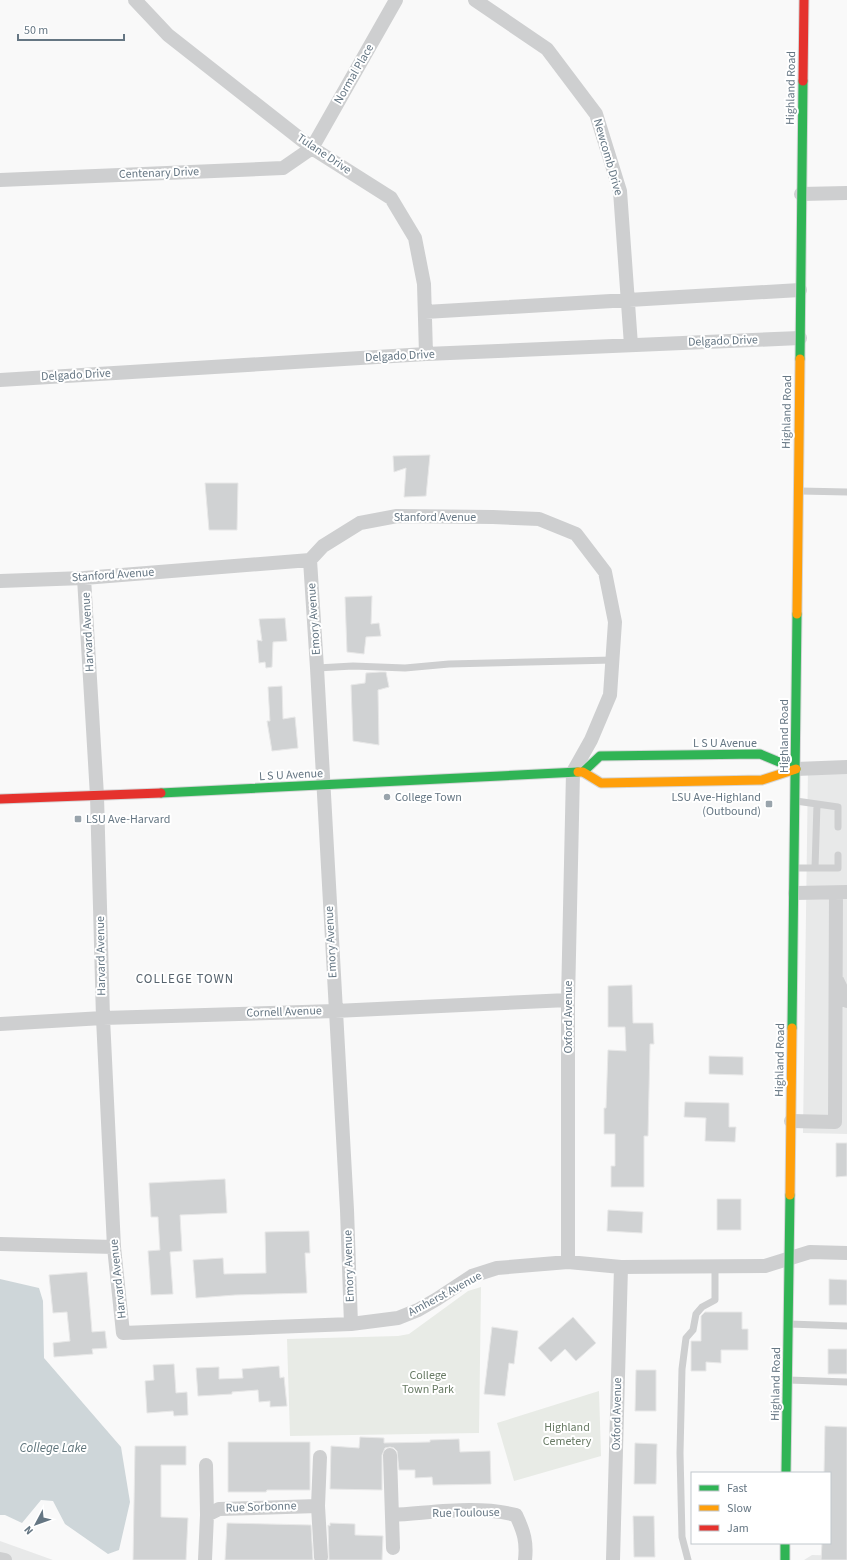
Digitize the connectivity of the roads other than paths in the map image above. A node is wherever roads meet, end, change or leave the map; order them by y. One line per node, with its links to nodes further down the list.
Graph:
1 (135, 0): 5 (street, Tulane Drive)
2 (396, 0): 5 (street, Normal Place)
3 (475, 0): 10 (street, Newcomb Drive)
4 (804, 0): 8 (street, Highland Road)
5 (312, 148): 6 (street, Centenary Drive); 11 (street, Tulane Drive)
6 (0, 180)
7 (847, 193): 8 (street)
8 (801, 194): 9 (street, Highland Road)
9 (800, 290): 10 (street); 12 (street, Highland Road)
10 (628, 301): 11 (street); 13 (street, Newcomb Drive)
11 (425, 312): 14 (street, Tulane Drive)
12 (800, 338): 13 (street, Delgado Drive); 16 (street, Highland Road)
13 (631, 344): 14 (street, Delgado Drive)
14 (426, 354): 15 (street, Delgado Drive)
15 (0, 380)
16 (798, 491): 17 (lane); 24 (street, Highland Road)
17 (847, 492)
18 (310, 560): 19 (street, Stanford Avenue); 21 (street, Stanford Avenue); 22 (street, Emory Avenue)
19 (84, 578): 20 (street, Stanford Avenue); 27 (street, Harvard Avenue)
20 (0, 581)
21 (613, 660): 22 (lane); 25 (street, Stanford Avenue)
22 (318, 668): 26 (street, Emory Avenue)
23 (847, 767): 24 (street)
24 (796, 768): 25 (street); 25 (street, L S U Avenue); 29 (street, Highland Road)
25 (578, 772): 26 (street, L S U Avenue); 38 (street, Oxford Avenue)
26 (323, 786): 27 (street, L S U Avenue); 40 (street, Emory Avenue)
27 (97, 796): 28 (street, L S U Avenue); 41 (street, Harvard Avenue)
28 (0, 799)
29 (796, 801): 30 (lane); 33 (street, Highland Road)
30 (817, 804): 31 (lane); 34 (lane)
31 (838, 826)
32 (838, 855): 34 (lane)
33 (795, 868): 34 (lane); 36 (street, Highland Road)
34 (816, 868)
35 (841, 892): 36 (street); 37 (street)
36 (794, 893): 43 (street, Highland Road)
37 (835, 977): 39 (street); 44 (street)
38 (568, 1000): 40 (street, Cornell Avenue); 49 (street, Oxford Avenue)
39 (847, 1001)
40 (335, 1010): 41 (street, Cornell Avenue); 52 (street, Emory Avenue)
41 (103, 1018): 42 (street, Cornell Avenue); 46 (street, Harvard Avenue)
42 (0, 1024)
43 (791, 1121): 44 (street); 48 (street, Highland Road)
44 (841, 1122)
45 (0, 1244): 46 (street)
46 (114, 1247): 55 (street, Harvard Avenue)
47 (847, 1253): 48 (street, Amherst Avenue)
48 (790, 1259): 50 (street, Amherst Avenue); 53 (street, Highland Road)
49 (568, 1262): 51 (street, Amherst Avenue); 52 (street, Amherst Avenue)
50 (715, 1266): 51 (street, Amherst Avenue); 73 (lane)
51 (620, 1267): 72 (street, Oxford Avenue)
52 (351, 1324): 55 (street, Amherst Avenue)
53 (789, 1324): 54 (lane); 56 (street, Highland Road)
54 (847, 1326)
55 (123, 1333)
56 (788, 1380): 57 (lane); 61 (street, Highland Road)
57 (847, 1382)
58 (390, 1455): 64 (street)
59 (320, 1457): 62 (street)
60 (206, 1465): 63 (street)
61 (786, 1472)
62 (318, 1506): 63 (street, Rue Sorbonne); 67 (street)
63 (207, 1515): 70 (street)
64 (392, 1515): 66 (street); 71 (street, Rue Toulouse)
65 (785, 1544): 74 (street)
66 (392, 1548)
67 (321, 1557)
68 (0, 1559): 69 (street)
69 (4, 1560)
70 (205, 1560)
71 (525, 1560)
72 (613, 1560)
73 (688, 1560)
74 (785, 1560)

